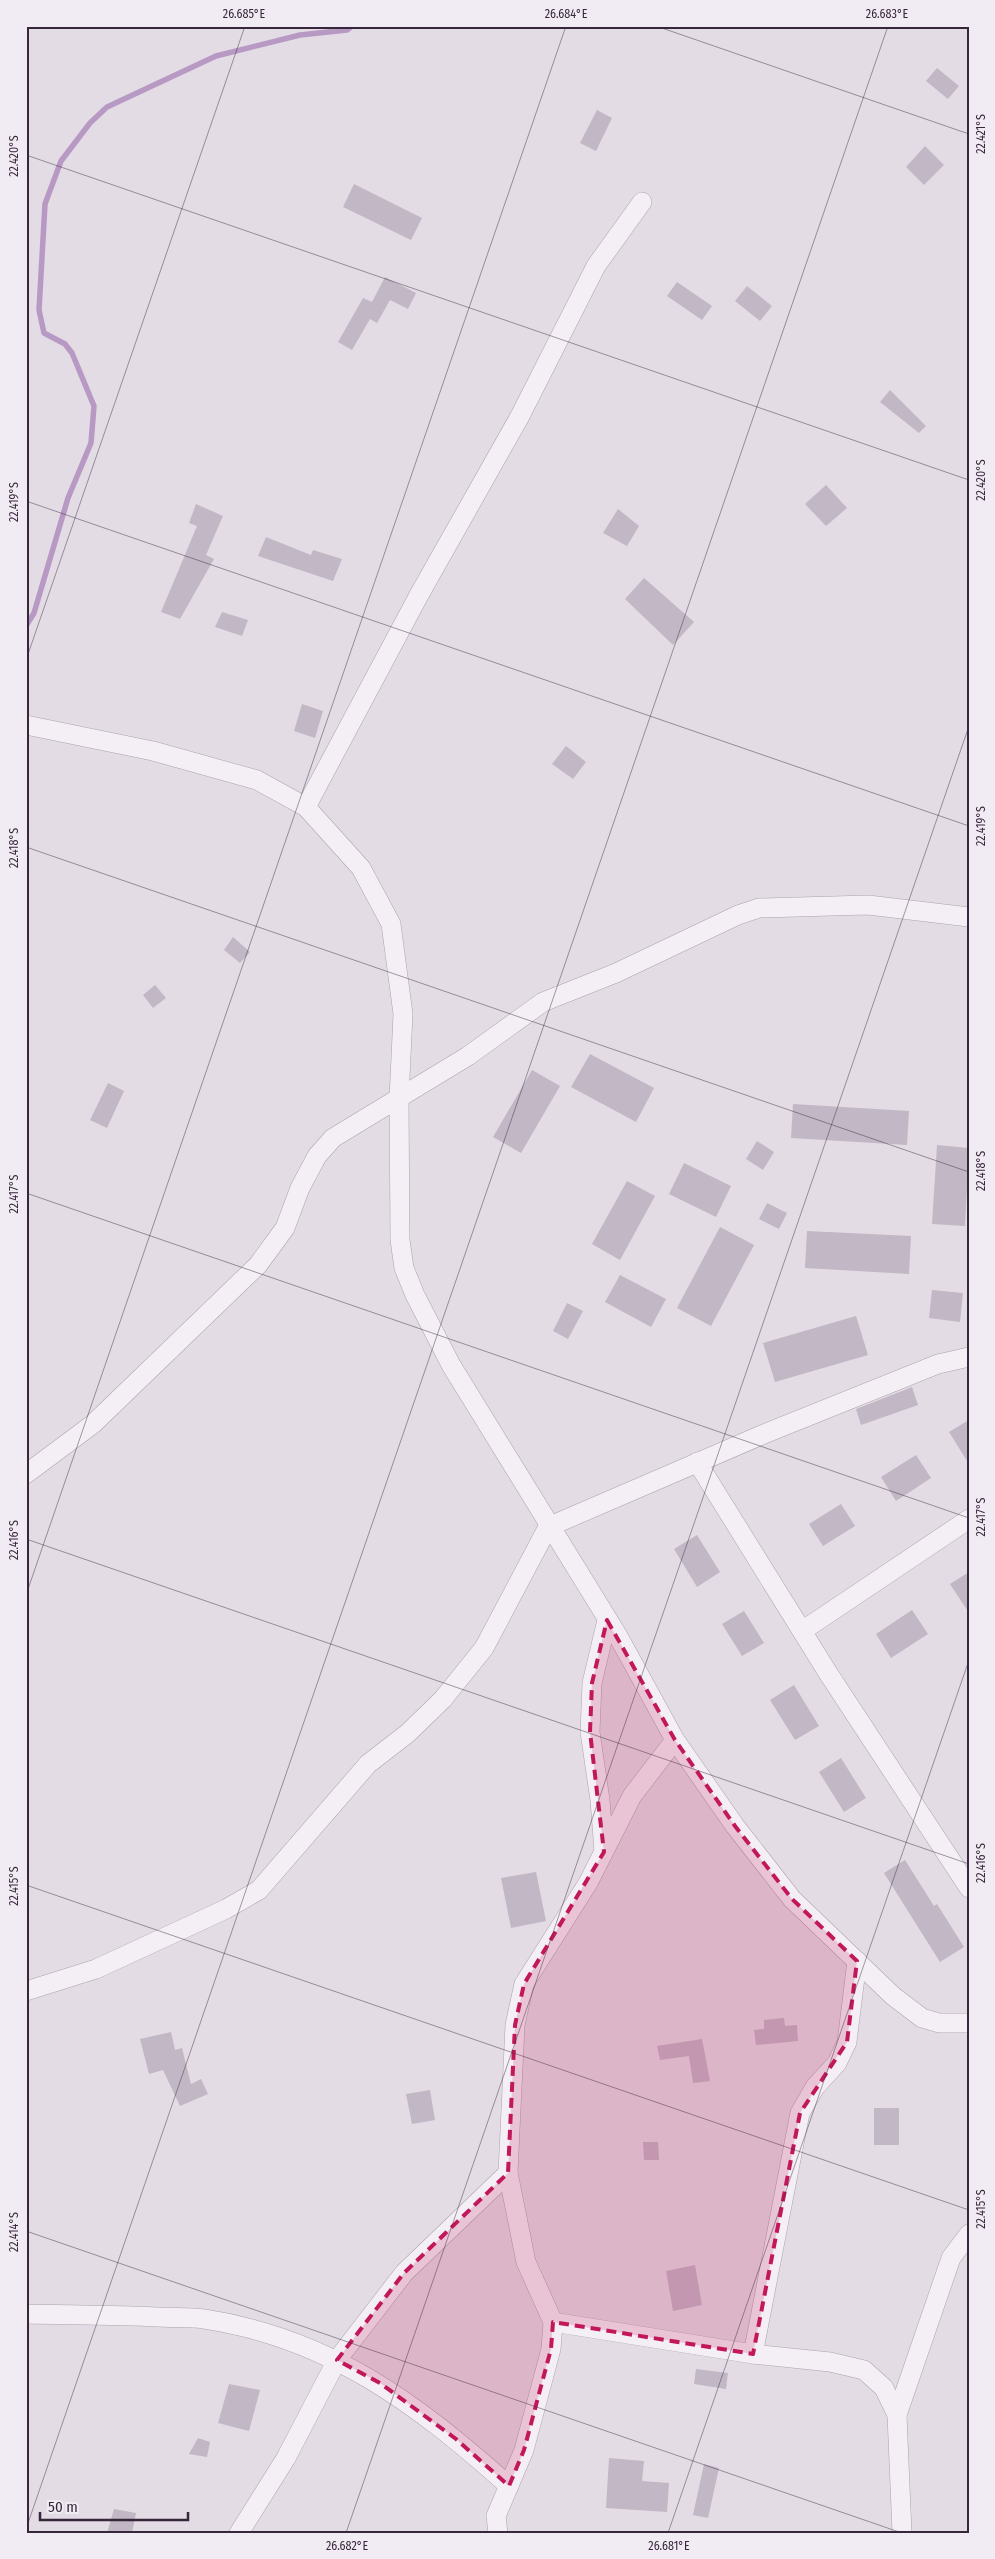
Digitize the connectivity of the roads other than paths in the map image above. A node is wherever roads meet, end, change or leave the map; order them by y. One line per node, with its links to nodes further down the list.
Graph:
1 (642, 202): 3 (street)
2 (26, 725): 3 (street)
3 (306, 807): 5 (street)
4 (969, 917): 5 (street)
5 (399, 1099): 8 (street); 10 (street)
6 (969, 1356): 7 (street)
7 (698, 1462): 10 (street); 12 (street)
8 (26, 1474)
9 (969, 1519): 12 (street)
10 (548, 1527): 11 (street); 17 (street)
11 (607, 1620): 13 (street); 14 (street)
12 (802, 1631): 15 (street)
13 (675, 1740): 14 (street); 16 (street)
14 (604, 1852): 19 (street)
15 (969, 1888)
16 (857, 1962): 18 (street); 23 (street)
17 (26, 1992)
18 (969, 2023)
19 (508, 2172): 22 (street); 24 (street)
20 (969, 2234): 25 (street)
21 (26, 2314): 24 (street)
22 (553, 2322): 23 (street); 26 (street)
23 (753, 2354): 25 (street)
24 (337, 2360): 26 (street); 27 (street)
25 (897, 2414): 29 (street)
26 (509, 2486): 28 (street)
27 (239, 2533)
28 (498, 2533)
29 (902, 2533)

